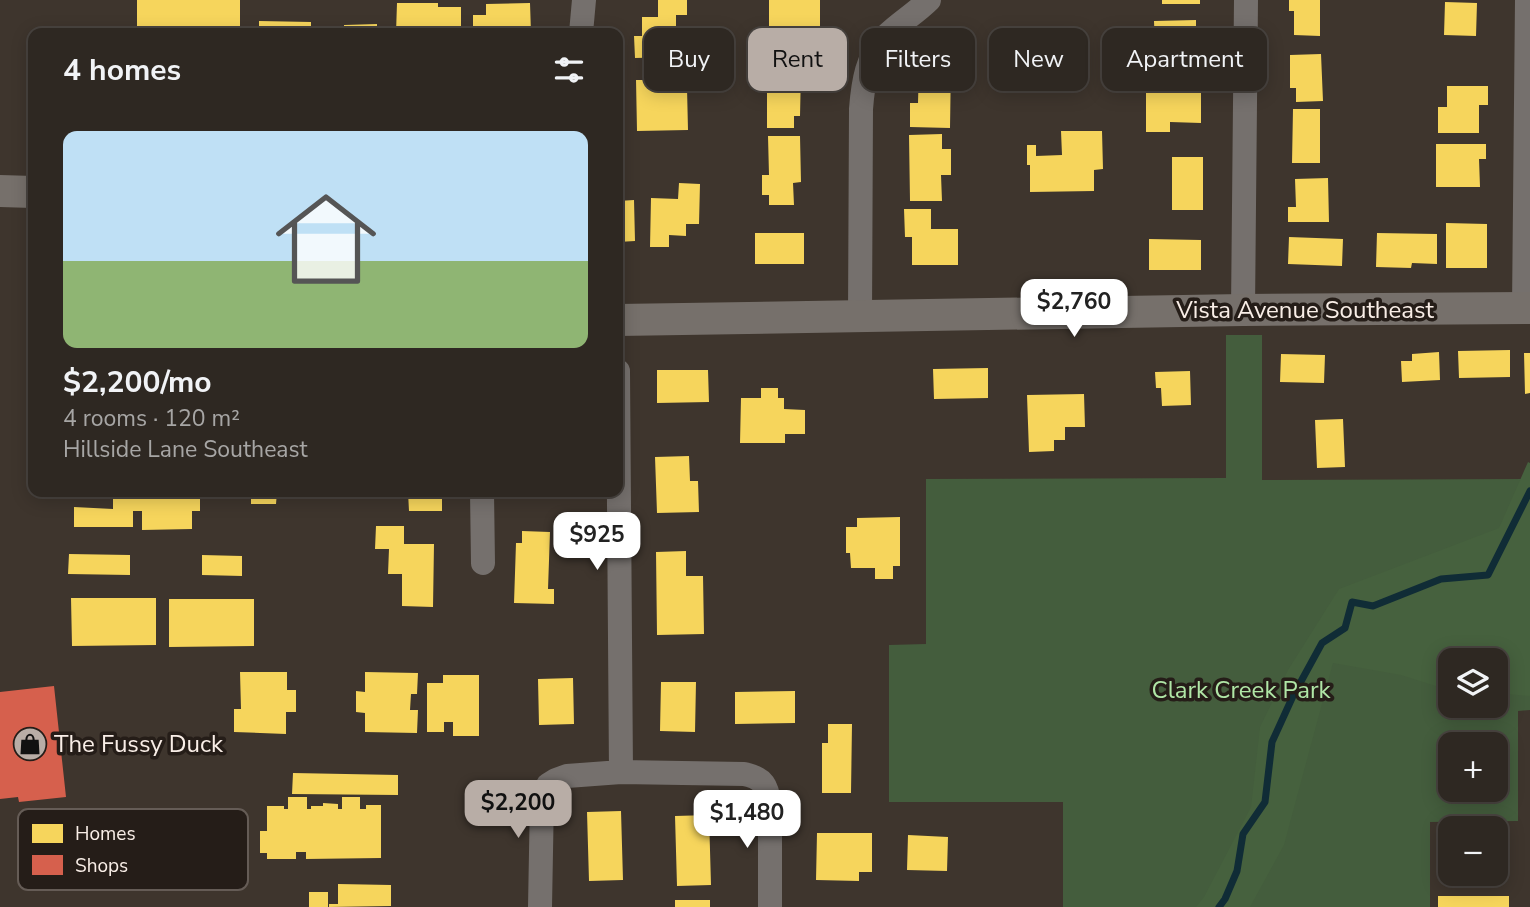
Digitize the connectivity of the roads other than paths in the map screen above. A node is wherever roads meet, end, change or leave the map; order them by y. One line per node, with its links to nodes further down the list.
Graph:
1 (584, 0): 5 (street)
2 (929, 0): 10 (street)
3 (1246, 0): 9 (street)
4 (1527, 0): 8 (street)
5 (581, 28)
6 (0, 191): 7 (main road)
7 (28, 192)
8 (1527, 308): 9 (main road, Vista Avenue Southeast)
9 (1243, 310): 10 (main road, Vista Avenue Southeast)
10 (860, 317): 11 (main road, Vista Avenue Southeast)
11 (623, 320)
12 (482, 497): 14 (street)
13 (619, 497): 15 (street)
14 (483, 563)
15 (621, 772): 16 (street); 17 (street)
16 (540, 907)
17 (770, 907)

